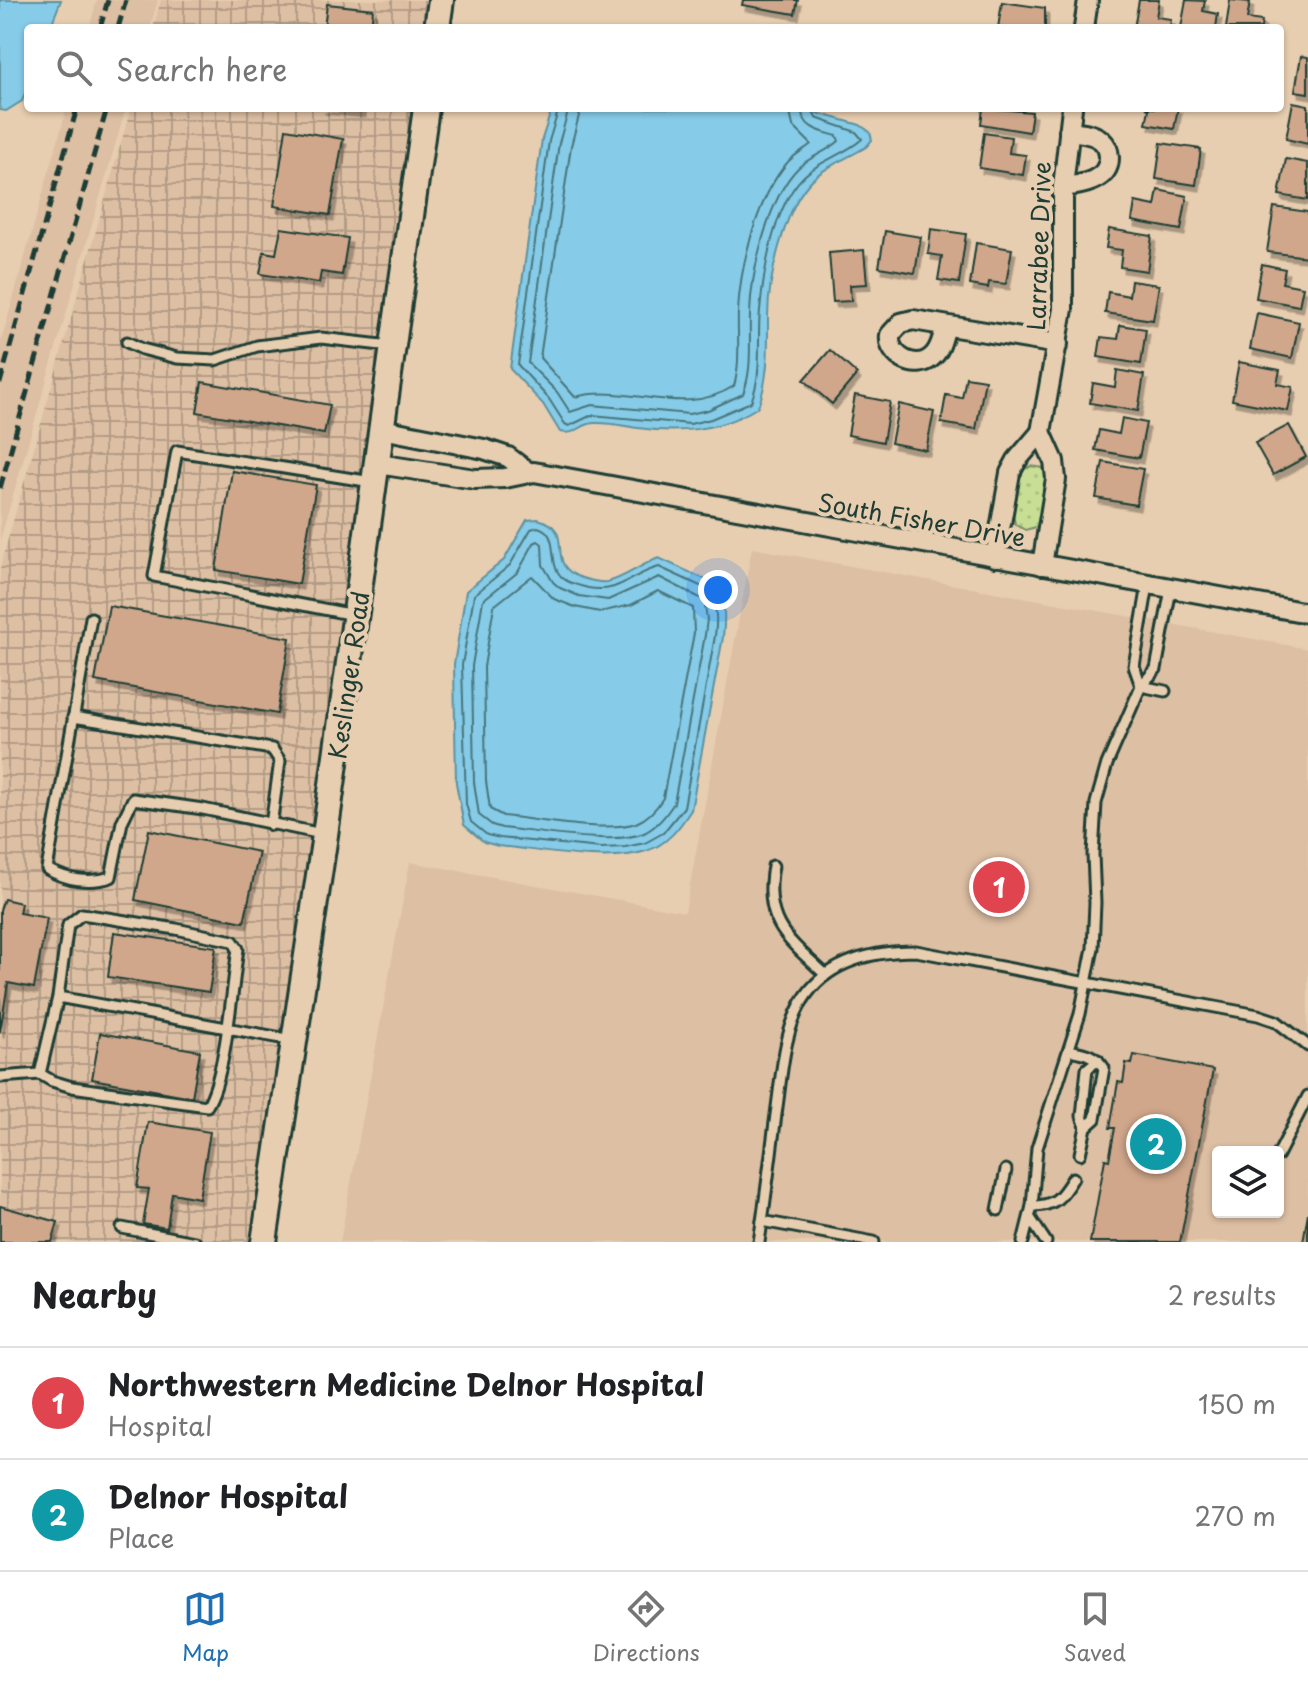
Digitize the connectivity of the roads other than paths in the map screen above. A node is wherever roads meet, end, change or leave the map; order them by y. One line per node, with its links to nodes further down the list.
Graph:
1 (441, 0): 3 (main road)
2 (1088, 0): 4 (street)
3 (438, 24)
4 (1085, 24)
5 (425, 112): 12 (main road, Keslinger Road)
6 (1071, 112): 7 (street, Larrabee Drive)
7 (1069, 131): 8 (street, Larrabee Drive); 8 (street)
8 (1063, 187): 11 (street, Larrabee Drive)
9 (946, 326): 11 (street)
10 (127, 342): 12 (lane)
11 (1058, 344): 14 (street, Larrabee Drive)
12 (394, 347): 13 (main road, Keslinger Road)
13 (382, 429): 15 (street, South Fisher Drive); 16 (main road, Keslinger Road)
14 (1041, 432): 17 (street, Larrabee Drive); 18 (street)
15 (531, 472): 16 (street, South Fisher Drive); 17 (street, South Fisher Drive)
16 (376, 473): 22 (main road, Keslinger Road); 22 (lane)
17 (995, 557): 18 (street, South Fisher Drive)
18 (1042, 565): 19 (street, South Fisher Drive)
19 (1148, 585): 20 (street, South Fisher Drive); 24 (lane)
20 (1171, 589): 21 (street, South Fisher Drive); 24 (lane)
21 (1308, 613)
22 (356, 615): 28 (main road, Keslinger Road)
23 (91, 618): 26 (lane)
24 (1141, 686): 25 (lane); 31 (lane)
25 (1165, 691)
26 (73, 717): 27 (lane); 27 (lane)
27 (271, 825): 28 (lane)
28 (325, 835): 34 (main road, Keslinger Road)
29 (773, 866): 30 (lane)
30 (826, 975): 31 (lane); 49 (lane)
31 (1086, 984): 35 (lane); 36 (lane)
32 (58, 997): 33 (lane); 33 (lane); 38 (lane)
33 (226, 1029): 34 (lane); 38 (lane)
34 (295, 1041): 52 (main road, Keslinger Road)
35 (1308, 1046)
36 (1069, 1050): 37 (lane); 46 (lane)
37 (1098, 1060): 41 (lane); 41 (lane)
38 (40, 1074): 39 (lane)
39 (0, 1077)
40 (1308, 1096): 42 (lane)
41 (1086, 1127): 43 (lane)
42 (1283, 1146)
43 (1080, 1154)
44 (1006, 1170): 47 (lane)
45 (1073, 1178): 46 (lane)
46 (1032, 1206): 48 (lane)
47 (998, 1210)
48 (1030, 1218): 55 (lane); 56 (lane)
49 (762, 1221): 53 (lane); 54 (lane)
50 (122, 1228): 51 (lane)
51 (195, 1242)
52 (264, 1242)
53 (759, 1242)
54 (874, 1242)
55 (1023, 1242)
56 (1046, 1242)

